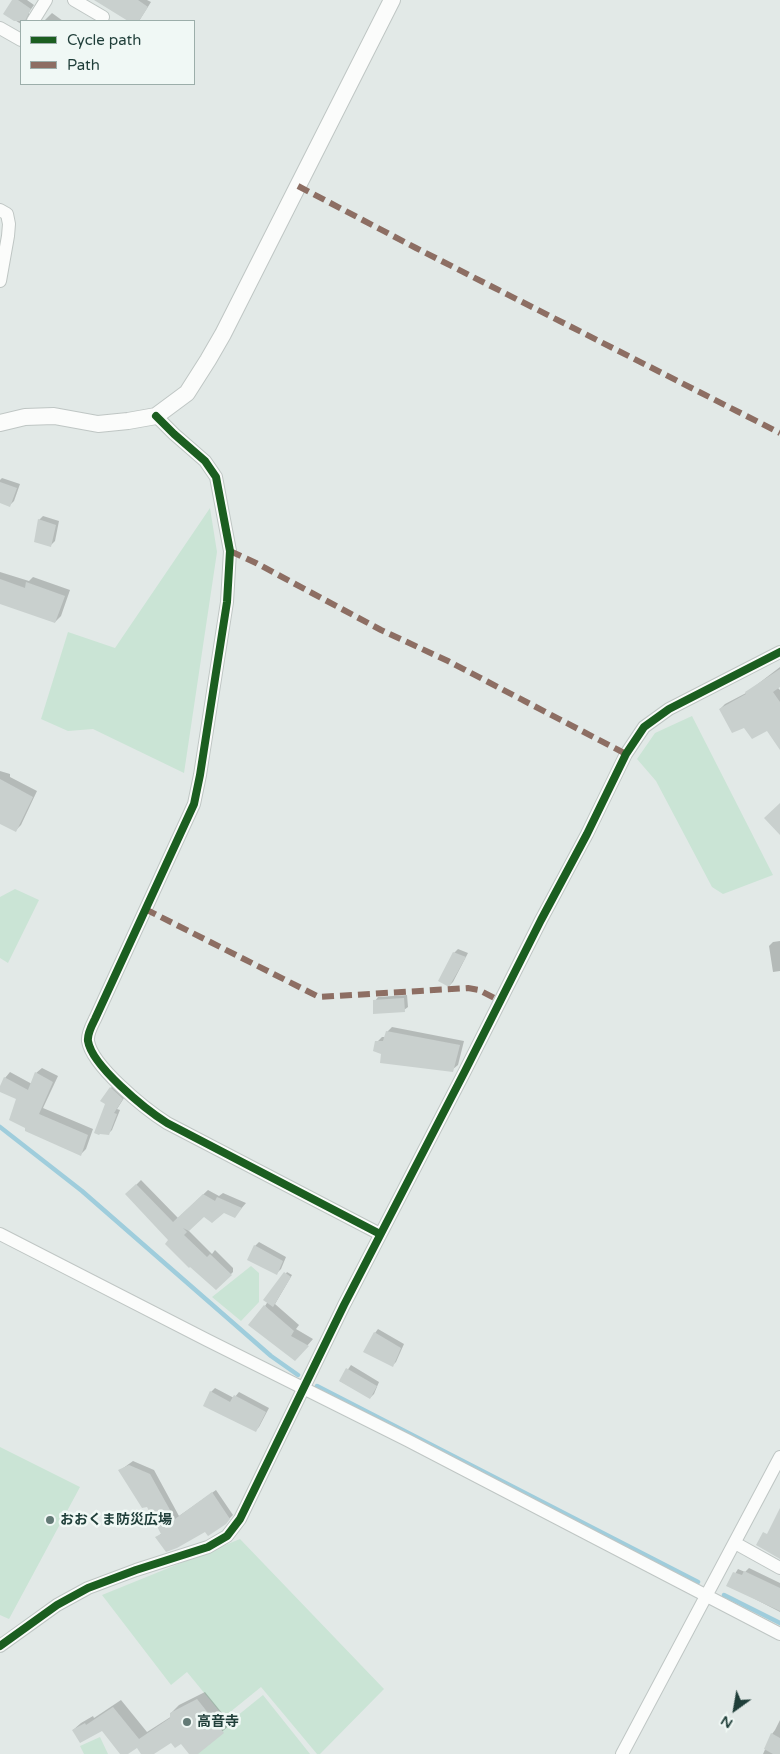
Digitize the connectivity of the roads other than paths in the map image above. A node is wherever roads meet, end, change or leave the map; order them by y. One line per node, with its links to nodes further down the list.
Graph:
1 (46, 0): 5 (street)
2 (74, 0): 4 (street)
3 (392, 0): 10 (street)
4 (103, 17)
5 (34, 20)
6 (0, 28): 7 (street)
7 (20, 39)
8 (0, 210): 9 (street)
9 (0, 281)
10 (156, 416): 11 (street); 14 (street)
11 (0, 423)
12 (780, 652): 14 (street)
13 (0, 1234): 15 (street)
14 (380, 1234): 15 (street)
15 (303, 1388): 19 (street); 21 (street)
16 (780, 1457): 17 (street)
17 (735, 1544): 18 (street); 19 (street)
18 (780, 1568)
19 (706, 1596): 20 (street); 22 (street)
20 (780, 1634)
21 (0, 1646)
22 (622, 1754)

